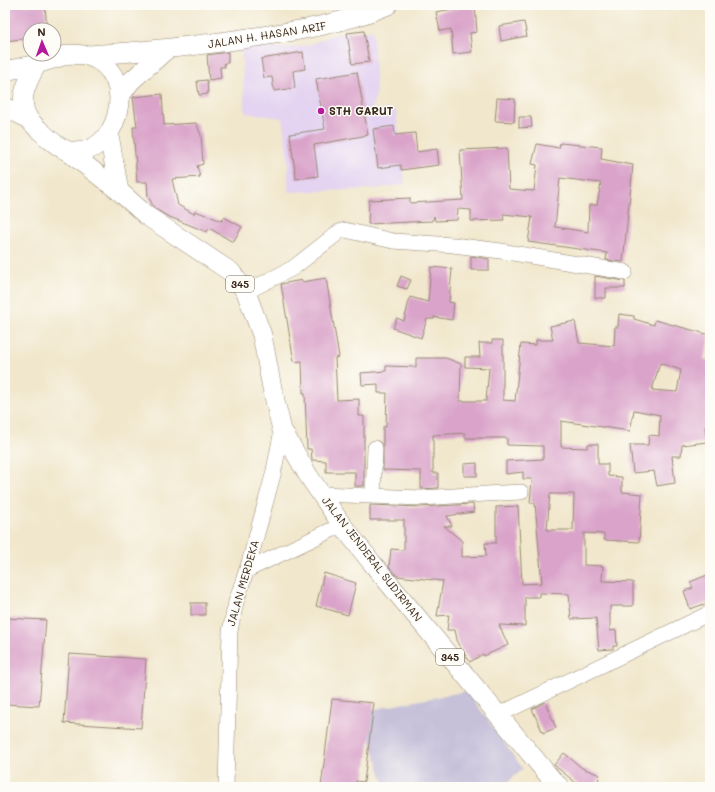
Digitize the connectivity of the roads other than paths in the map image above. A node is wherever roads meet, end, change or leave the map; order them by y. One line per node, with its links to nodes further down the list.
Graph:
1 (388, 5): 2 (main road, JALAN H. HASAN ARIF)
2 (166, 50): 3 (main road, JALAN H. HASAN ARIF); 6 (main road)
3 (88, 55): 4 (main road); 6 (main road)
4 (37, 64): 5 (main road); 8 (main road)
5 (5, 71)
6 (120, 96): 9 (main road)
7 (5, 107): 8 (main road, 345)
8 (27, 118): 10 (main road, 345)
9 (109, 135): 10 (main road); 11 (main road)
10 (66, 150): 11 (main road, JALAN JENDERAL SUDIRMAN / 345)
11 (119, 191): 13 (main road, JALAN JENDERAL SUDIRMAN / 345)
12 (625, 272): 13 (street)
13 (246, 292): 14 (main road, JALAN JENDERAL SUDIRMAN / 345)
14 (282, 430): 17 (main road, JALAN JENDERAL SUDIRMAN / 345); 20 (street, JALAN MERDEKA)
15 (375, 448): 18 (street)
16 (521, 492): 18 (street)
17 (321, 494): 18 (street); 19 (main road, JALAN JENDERAL SUDIRMAN / 345)
18 (373, 496)
19 (342, 525): 20 (street); 22 (main road, JALAN JENDERAL SUDIRMAN / 345)
20 (247, 570): 23 (street, JALAN MERDEKA)
21 (710, 613): 22 (street)
22 (498, 715): 24 (main road, JALAN JENDERAL SUDIRMAN / 345)
23 (226, 787)
24 (560, 787)

